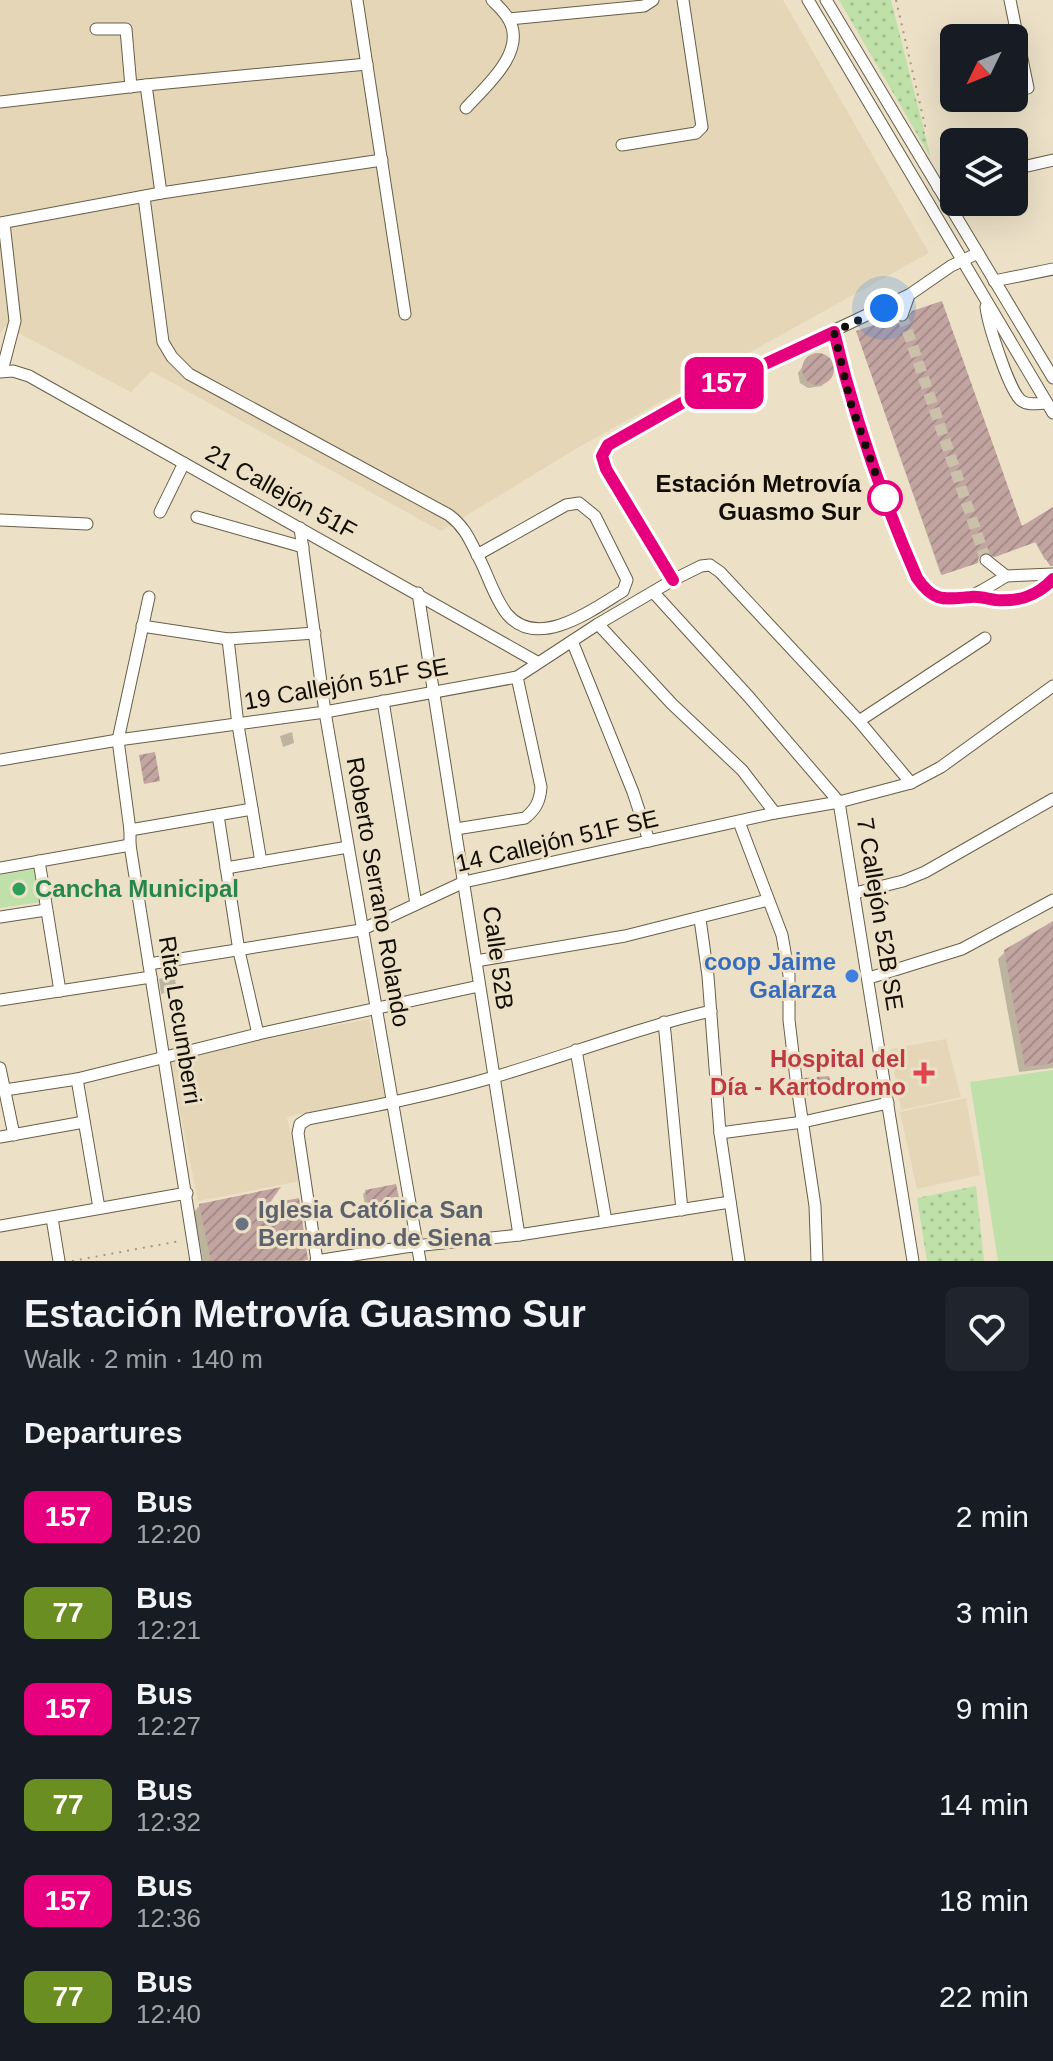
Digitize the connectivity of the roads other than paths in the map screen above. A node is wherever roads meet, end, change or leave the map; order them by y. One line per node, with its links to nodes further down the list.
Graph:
1 (357, 0): 11 (street)
2 (492, 0): 8 (street)
3 (653, 0): 8 (street)
4 (683, 0): 16 (street)
5 (808, 0): 25 (street)
6 (826, 0): 20 (street)
7 (1010, 0): 9 (street)
8 (509, 19): 15 (street)
9 (1015, 24)
10 (96, 29): 13 (street)
11 (367, 64): 12 (street); 17 (street)
12 (146, 85): 13 (street); 21 (street)
13 (131, 87): 14 (street)
14 (0, 102)
15 (466, 108)
16 (622, 145)
17 (382, 160): 21 (street); 30 (street)
18 (1053, 160): 19 (street)
19 (1028, 166)
20 (938, 187): 24 (street)
21 (161, 193): 22 (street)
22 (144, 197): 23 (street); 43 (street)
23 (2, 223): 33 (street)
24 (978, 253): 25 (street); 27 (street)
25 (962, 260): 28 (street); 29 (street)
26 (1053, 269): 27 (street)
27 (994, 281): 34 (street)
28 (909, 295): 31 (street); 32 (street)
29 (984, 299): 35 (street); 35 (street)
30 (405, 314)
31 (902, 315)
32 (834, 332): 47 (street); 51 (street)
33 (1, 371): 36 (street, 21 Callejón 51F)
34 (1053, 378)
35 (1050, 408)
36 (184, 463): 37 (street); 41 (street, 21 Callejón 51F)
37 (160, 512)
38 (197, 517): 42 (street)
39 (0, 520): 40 (street)
40 (87, 524)
41 (300, 528): 42 (street, Roberto Serrano Rolando); 48 (street, 21 Callejón 51F)
42 (303, 547): 54 (street, Roberto Serrano Rolando)
43 (477, 555): 43 (street)
44 (986, 560): 45 (street)
45 (1006, 576): 46 (street); 51 (street)
46 (1053, 577): 51 (street)
47 (673, 580): 49 (street, 19 Callejón 51F SE); 64 (street, 19 Callejón 51F SE)
48 (418, 593): 58 (street, 21 Callejón 51F); 61 (street, Calle 52B)
49 (654, 593): 52 (street, 19 Callejón 51F SE); 70 (street, 7 Callejón 52B SE)
50 (149, 597): 53 (street, Rita Lecumberri)
51 (973, 597)
52 (598, 624): 57 (street, 19 Callejón 51F SE); 72 (street)
53 (142, 626): 56 (street); 66 (street, Rita Lecumberri)
54 (315, 633): 56 (street); 63 (street, Roberto Serrano Rolando)
55 (985, 638): 64 (street)
56 (228, 639): 65 (street)
57 (572, 641): 58 (street, 19 Callejón 51F SE); 77 (street)
58 (537, 662): 59 (street, 19 Callejón 51F SE)
59 (517, 677): 61 (street, 19 Callejón 51F SE); 75 (street)
60 (1053, 686): 68 (street, 14 Callejón 51F SE)
61 (434, 692): 62 (street, 19 Callejón 51F SE); 75 (street, Calle 52B)
62 (383, 701): 63 (street, 19 Callejón 51F SE); 88 (street)
63 (325, 712): 65 (street, 19 Callejón 51F SE); 79 (street, Roberto Serrano Rolando)
64 (859, 721): 68 (street)
65 (238, 725): 66 (street, 19 Callejón 51F SE); 71 (street)
66 (118, 740): 67 (street, 19 Callejón 51F SE); 76 (street, Rita Lecumberri)
67 (0, 760)
68 (911, 783): 70 (street, 14 Callejón 51F SE)
69 (1053, 799): 85 (street)
70 (839, 802): 72 (street, 14 Callejón 51F SE); 85 (street, 7 Callejón 52B SE)
71 (252, 809): 73 (street); 81 (street)
72 (775, 813): 74 (street, 14 Callejón 51F SE)
73 (218, 815): 76 (street); 83 (street)
74 (739, 822): 77 (street, 14 Callejón 51F SE); 86 (street)
75 (456, 829): 84 (street, Calle 52B)
76 (130, 830): 78 (street, Rita Lecumberri)
77 (649, 841): 84 (street, 14 Callejón 51F SE)
78 (130, 845): 80 (street); 95 (street, Rita Lecumberri)
79 (348, 847): 81 (street); 92 (street, Roberto Serrano Rolando)
80 (39, 861): 82 (street); 89 (street)
81 (261, 862): 83 (street)
82 (0, 868)
83 (226, 868): 93 (street)
84 (464, 882): 88 (street, 14 Callejón 51F SE); 94 (street, Calle 52B)
85 (855, 893): 97 (street, 7 Callejón 52B SE)
86 (768, 900): 91 (street); 114 (street)
87 (1053, 900): 97 (street)
88 (416, 904): 92 (street, 14 Callejón 51F SE)
89 (46, 910): 90 (street); 99 (street)
90 (0, 917)
91 (700, 919): 94 (street); 102 (street)
92 (361, 930): 93 (street, 14 Callejón 51F SE); 101 (street, Roberto Serrano Rolando)
93 (239, 951): 95 (street, 14 Callejón 51F SE); 104 (street)
94 (476, 961): 98 (street, Calle 52B)
95 (149, 964): 96 (street, Rita Lecumberri)
96 (151, 977): 99 (street); 106 (street, Rita Lecumberri)
97 (869, 978): 112 (street, 7 Callejón 52B SE)
98 (479, 986): 101 (street); 108 (street, Calle 52B)
99 (60, 991): 100 (street)
100 (0, 1000)
101 (375, 1008): 104 (street); 111 (street, Roberto Serrano Rolando)
102 (711, 1011): 103 (street); 115 (street)
103 (664, 1022): 105 (street); 121 (street)
104 (258, 1034): 106 (street)
105 (576, 1050): 108 (street); 123 (street)
106 (164, 1058): 109 (street); 118 (street, Rita Lecumberri)
107 (0, 1068): 110 (street)
108 (493, 1078): 111 (street); 125 (street, Calle 52B)
109 (77, 1079): 110 (street); 113 (street)
110 (5, 1090): 116 (street)
111 (393, 1103): 126 (street, Roberto Serrano Rolando); 129 (street)
112 (888, 1103): 114 (street); 133 (street, 7 Callejón 52B SE)
113 (84, 1122): 116 (street); 120 (street)
114 (803, 1122): 115 (street); 132 (street)
115 (720, 1133): 119 (street)
116 (14, 1135): 117 (street)
117 (0, 1137)
118 (187, 1193): 120 (street); 128 (street, Rita Lecumberri)
119 (730, 1202): 121 (street); 131 (street)
120 (99, 1208): 122 (street)
121 (682, 1210): 123 (street)
122 (52, 1218): 124 (street); 127 (street)
123 (606, 1221): 125 (street)
124 (0, 1226)
125 (519, 1235): 126 (street)
126 (417, 1247): 129 (street); 130 (street, Roberto Serrano Rolando)
127 (59, 1261)
128 (196, 1261)
129 (317, 1261)
130 (420, 1261)
131 (739, 1261)
132 (817, 1261)
133 (913, 1261)

